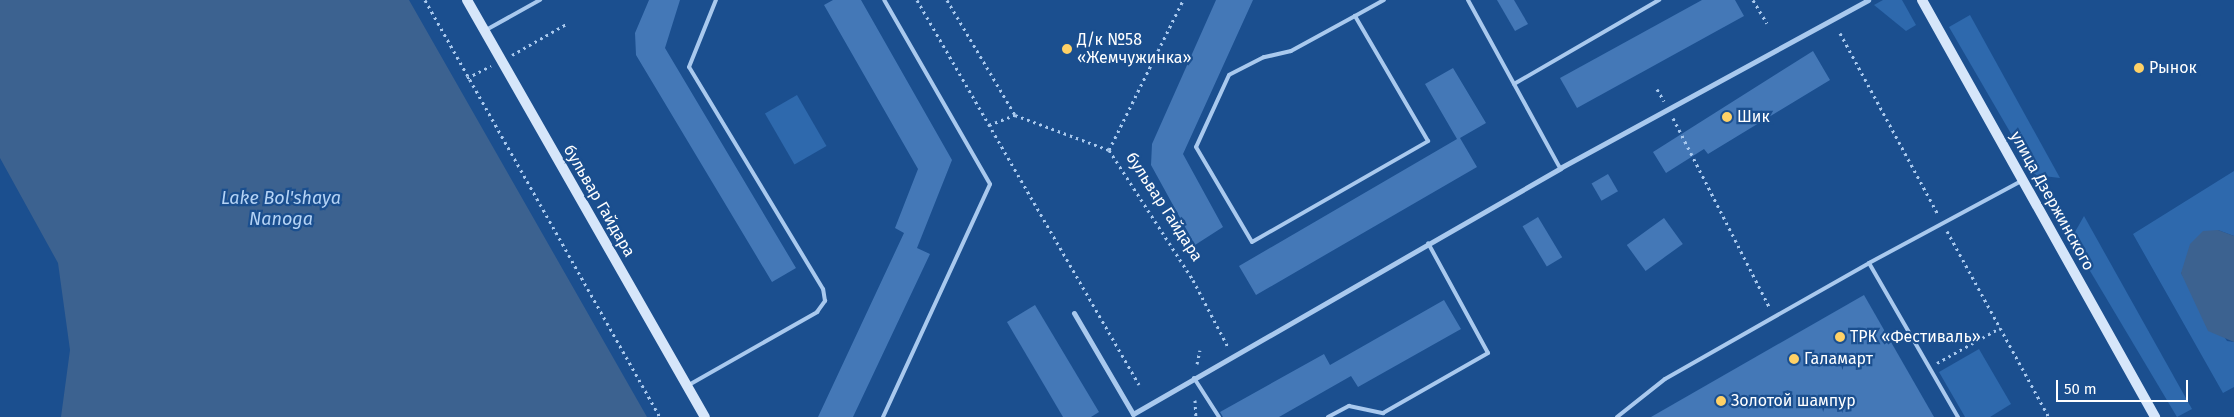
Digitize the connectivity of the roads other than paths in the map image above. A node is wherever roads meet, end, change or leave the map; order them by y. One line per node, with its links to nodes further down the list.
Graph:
1 (467, 0): 12 (street, бульвар Гайдара)
2 (540, 0): 12 (lane)
3 (716, 0): 20 (lane)
4 (884, 0): 22 (lane)
5 (1384, 0): 11 (lane)
6 (1468, 0): 13 (lane)
7 (1659, 0): 13 (lane)
8 (1868, 0): 10 (street)
9 (1922, 0): 15 (street, улица Дзержинского)
10 (1859, 2): 14 (street)
11 (1356, 16): 11 (lane)
12 (484, 31): 20 (street, бульвар Гайдара)
13 (1514, 84): 14 (lane)
14 (1560, 168): 16 (street)
15 (2022, 180): 17 (lane); 27 (street, улица Дзержинского)
16 (1428, 243): 19 (street); 24 (lane)
17 (1870, 263): 25 (lane); 26 (lane)
18 (1074, 313): 19 (street)
19 (1194, 378): 23 (lane)
20 (687, 386): 21 (street, бульвар Гайдара)
21 (706, 417)
22 (883, 417)
23 (1219, 417)
24 (1328, 417)
25 (1617, 417)
26 (1958, 417)
27 (2155, 417)

